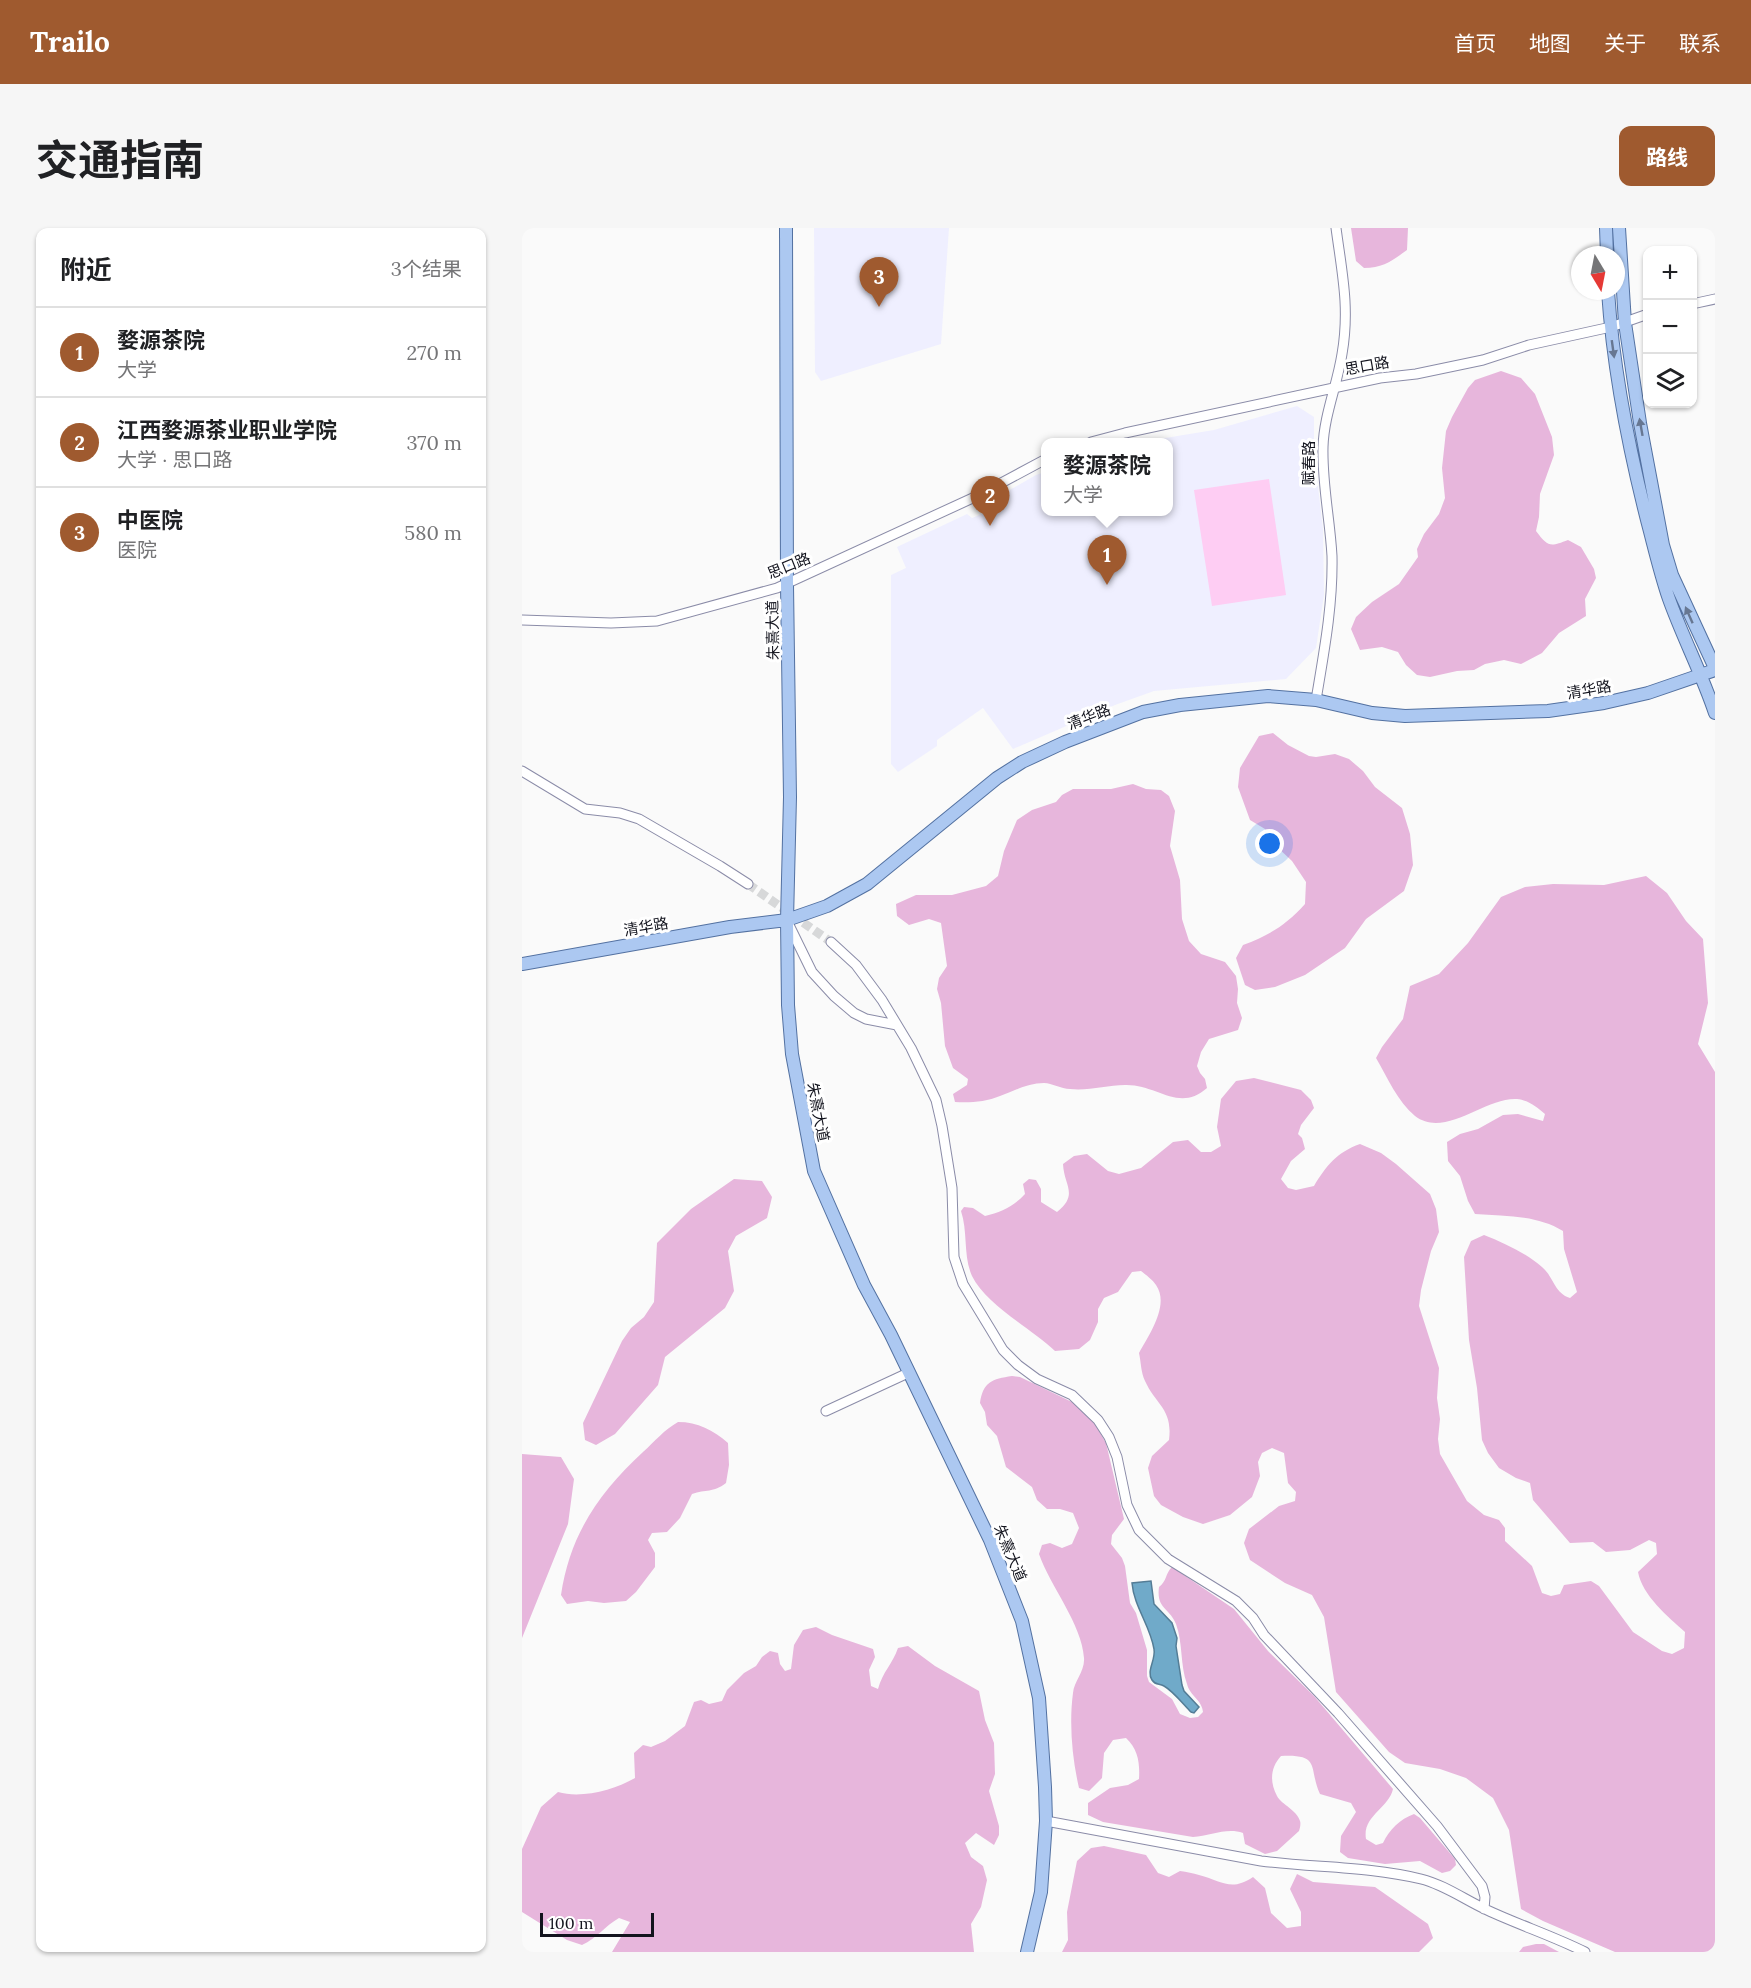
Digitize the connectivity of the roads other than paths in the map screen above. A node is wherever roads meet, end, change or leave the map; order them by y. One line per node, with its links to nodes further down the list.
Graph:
1 (786, 228): 15 (main road, 朱熹大道)
2 (1336, 228): 12 (street, 赋春路)
3 (1606, 228): 5 (main road)
4 (1619, 228): 10 (main road)
5 (1607, 246)
6 (1715, 298): 8 (street)
7 (1609, 300): 11 (main road)
8 (1697, 303)
9 (1643, 316): 10 (street, 思口路)
10 (1625, 323): 11 (street, 思口路); 17 (main road, one-way to 10)
11 (1611, 327): 12 (street, 思口路); 18 (main road, one-way to 18)
12 (1335, 388): 13 (street, 思口路); 19 (street, 赋春路)
13 (1106, 438)
14 (1041, 462): 15 (street, 思口路)
15 (787, 585): 16 (street, 思口路); 23 (main road, 朱熹大道)
16 (522, 620)
17 (1715, 669): 18 (main road, 清华路)
18 (1701, 674): 19 (main road, 清华路); 20 (main road)
19 (1316, 700): 23 (main road, 清华路)
20 (1715, 713)
21 (522, 771): 22 (street)
22 (748, 884)
23 (787, 920): 25 (main road, 清华路); 26 (street); 27 (main road, 朱熹大道)
24 (831, 942): 26 (street)
25 (522, 964)
26 (897, 1025): 30 (street)
27 (908, 1373): 28 (street); 29 (main road, 朱熹大道)
28 (826, 1411)
29 (1046, 1821): 30 (street); 31 (main road, 朱熹大道)
30 (1484, 1909): 32 (street)
31 (1027, 1952)
32 (1585, 1952)

